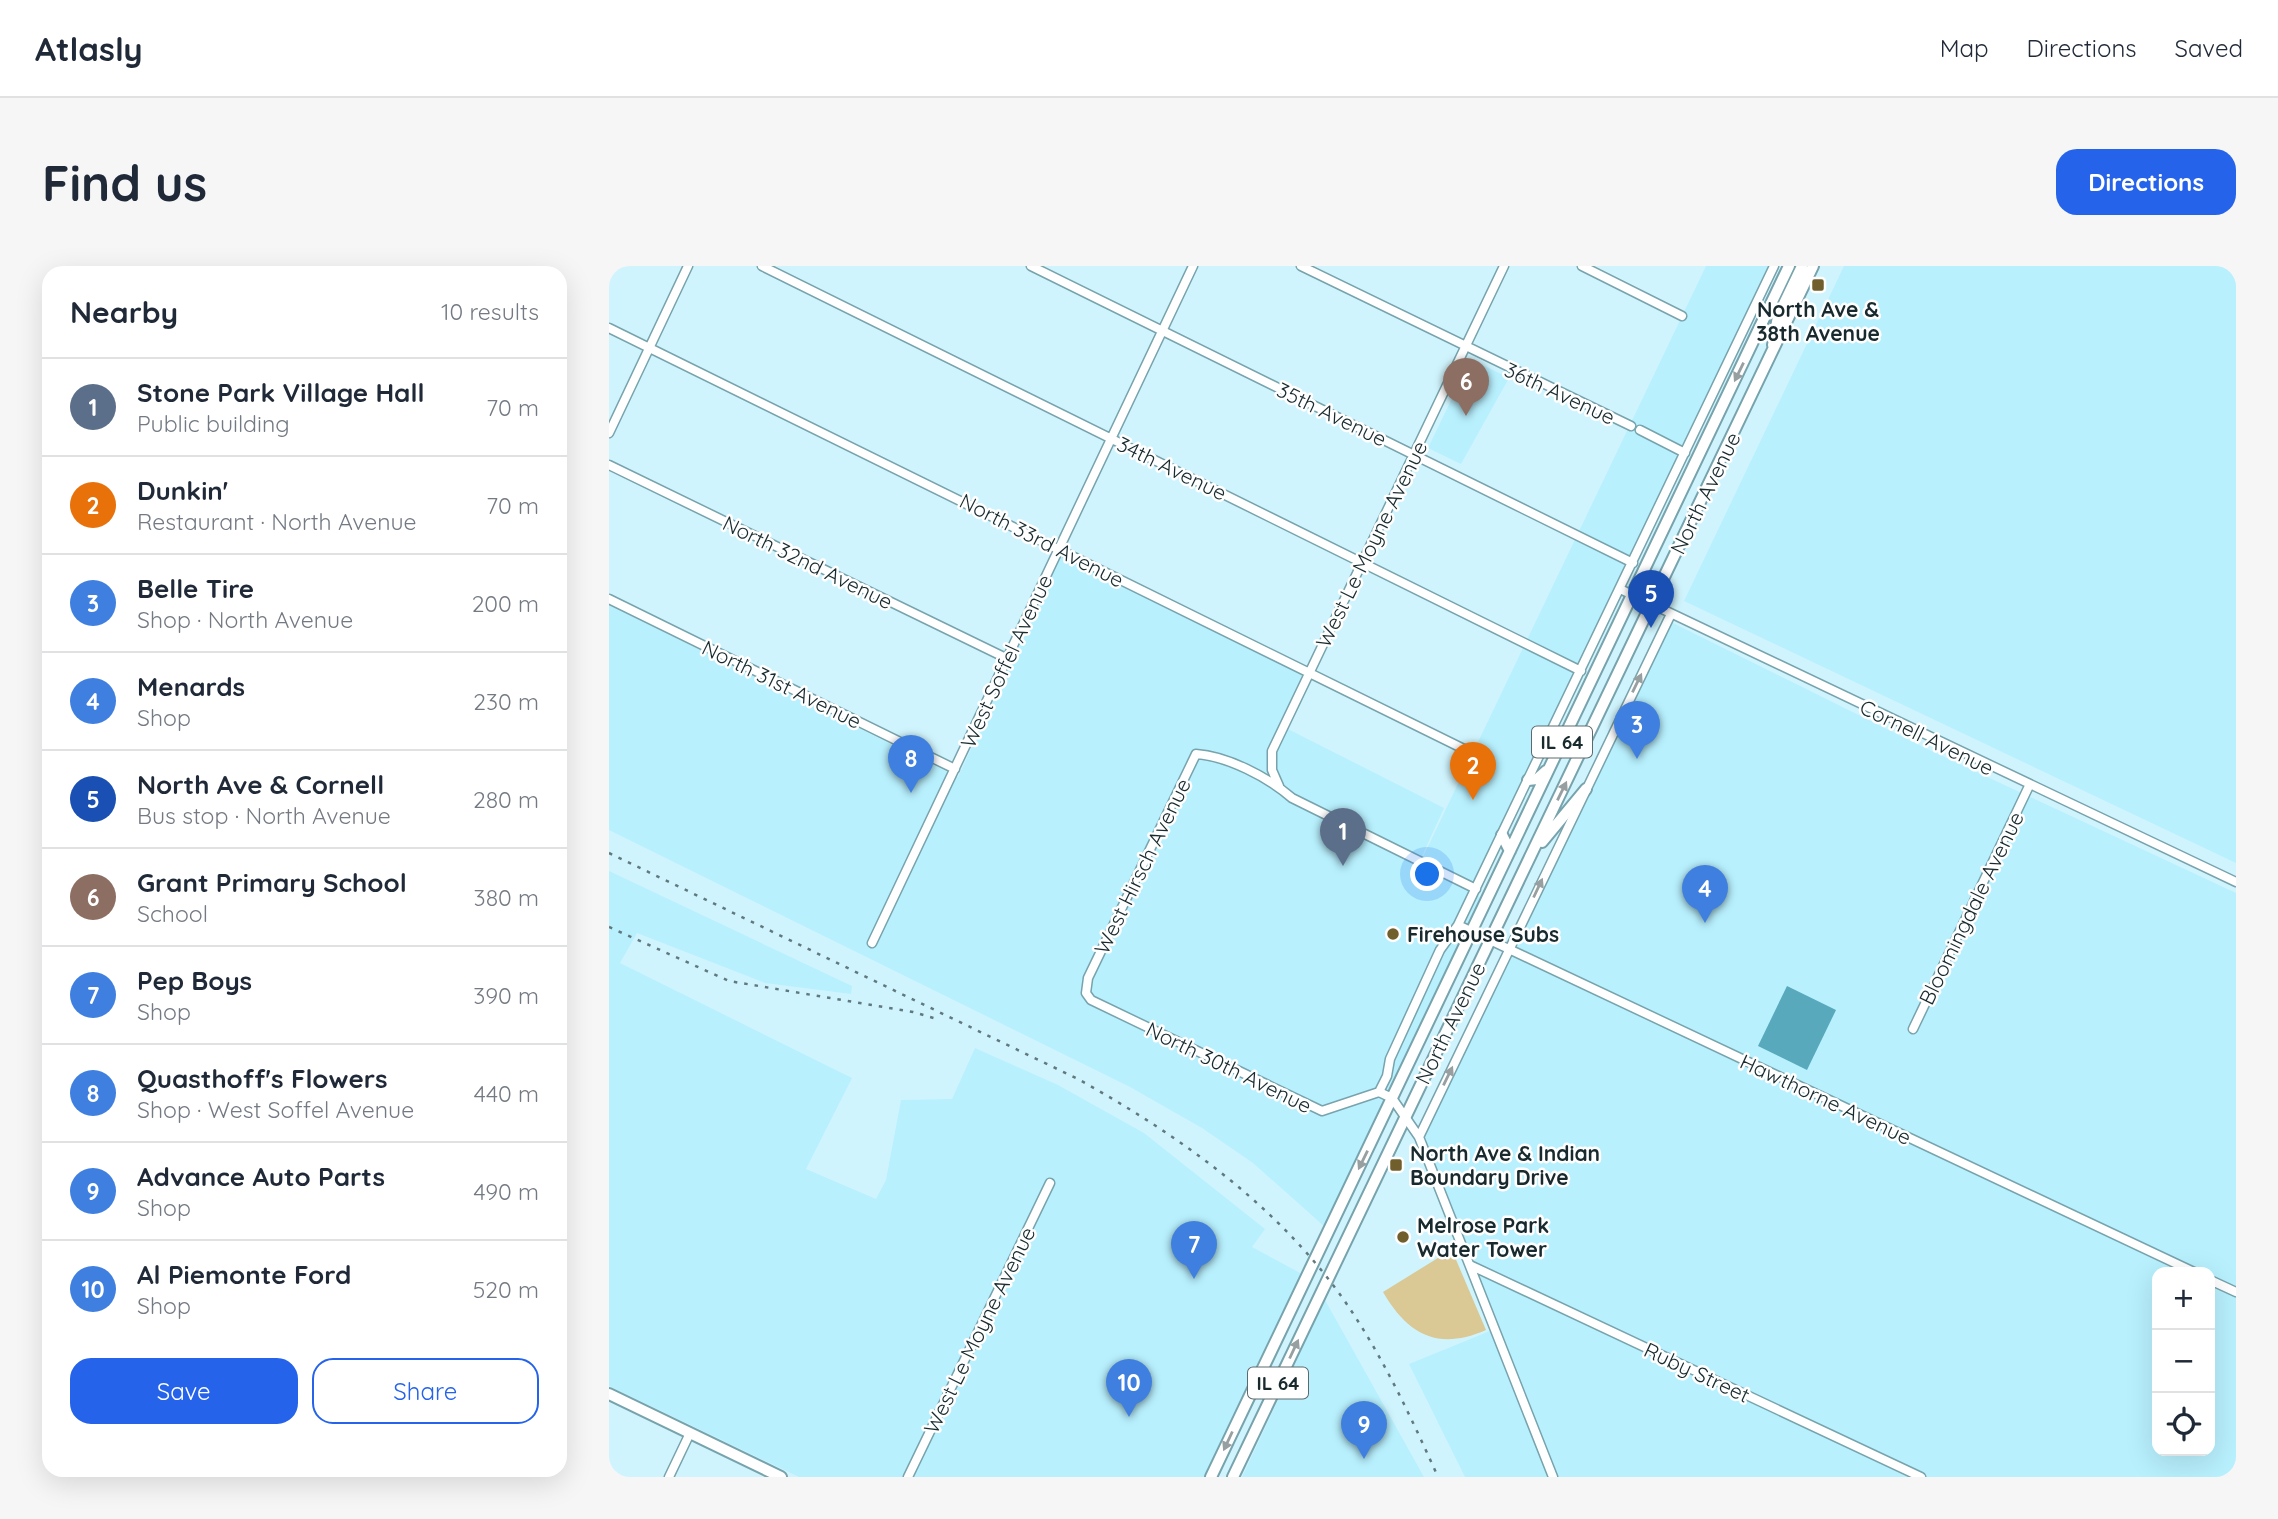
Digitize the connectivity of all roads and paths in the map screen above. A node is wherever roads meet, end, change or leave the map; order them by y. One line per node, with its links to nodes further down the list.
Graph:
1 (688, 266): 15 (street)
2 (762, 266): 21 (street, 34th Avenue)
3 (1031, 266): 14 (street, 35th Avenue)
4 (1193, 266): 14 (street, West Soffel Avenue)
5 (1301, 266): 16 (street, 36th Avenue)
6 (1504, 266): 16 (street, West Le Moyne Avenue)
7 (1582, 266): 12 (street)
8 (1774, 266): 22 (street, North Avenue)
9 (1789, 266): 29 (main road, North Avenue / IL 64, one-way to 29)
10 (1802, 266): 17 (main road)
11 (1813, 266): 17 (main road, North Avenue / IL 64)
12 (1682, 316)
13 (609, 328): 15 (street, North 33rd Avenue)
14 (1162, 331): 21 (street, West Soffel Avenue); 23 (street, 35th Avenue)
15 (649, 348): 20 (street); 25 (street, North 33rd Avenue)
16 (1465, 348): 18 (street, 36th Avenue); 23 (street, West Le Moyne Avenue)
17 (1772, 352): 31 (main road, North Avenue / IL 64)
18 (1631, 426)
19 (1640, 430): 22 (street, 36th Avenue)
20 (609, 433)
21 (1111, 439): 25 (street, West Soffel Avenue); 26 (street, 34th Avenue)
22 (1685, 453): 27 (street, North Avenue)
23 (1413, 454): 26 (street, West Le Moyne Avenue); 27 (street, 35th Avenue)
24 (609, 465): 33 (street, North 32nd Avenue)
25 (1060, 548): 33 (street, West Soffel Avenue); 35 (street, North 33rd Avenue)
26 (1362, 563): 34 (street, 34th Avenue); 35 (street, West Le Moyne Avenue)
27 (1633, 563): 28 (street, North Avenue)
28 (1620, 590): 29 (street, Cornell Avenue); 34 (street, North Avenue)
29 (1632, 596): 31 (street, Cornell Avenue); 37 (main road, North Avenue / IL 64)
30 (609, 599): 38 (street, North 31st Avenue)
31 (1651, 605): 32 (street, Cornell Avenue); 45 (main road, North Avenue / IL 64, one-way to 31)
32 (1671, 614): 41 (street, Cornell Avenue); 42 (street, North Avenue, one-way to 32)
33 (1008, 659): 38 (street, West Soffel Avenue)
34 (1581, 671): 39 (street, North Avenue)
35 (1309, 673): 36 (street, North 33rd Avenue); 40 (street, West Le Moyne Avenue)
36 (1473, 754)
37 (1550, 766): 39 (main road); 44 (main road, North Avenue / IL 64)
38 (955, 769): 51 (street, West Soffel Avenue)
39 (1525, 778): 43 (street, North Avenue)
40 (1279, 786): 47 (street); 53 (street, West Hirsch Avenue)
41 (2029, 786): 46 (street, Cornell Avenue); 54 (street, Bloomingdale Avenue)
42 (1585, 789): 45 (main road); 52 (street, North Avenue, one-way to 42)
43 (1502, 835): 44 (main road); 47 (street, North Avenue)
44 (1510, 851): 49 (main road, North Avenue / IL 64)
45 (1527, 864): 50 (main road, North Avenue / IL 64)
46 (2236, 882)
47 (1476, 889): 48 (street, North Avenue)
48 (1458, 925): 49 (street, Hawthorne Avenue); 55 (street, North Avenue)
49 (1471, 932): 50 (street, Hawthorne Avenue); 56 (main road, North Avenue / IL 64)
50 (1490, 941): 52 (street, Hawthorne Avenue); 57 (main road, North Avenue / IL 64)
51 (872, 943)
52 (1509, 950): 58 (street, North Avenue, one-way to 52); 61 (street, Hawthorne Avenue)
53 (1088, 978): 55 (street, North 30th Avenue)
54 (1913, 1029)
55 (1379, 1092): 56 (street)
56 (1392, 1098): 57 (street); 66 (main road, North Avenue / IL 64, one-way to 66)
57 (1405, 1117): 58 (street); 71 (main road, North Avenue / IL 64, one-way to 57)
58 (1419, 1137): 60 (street)
59 (1050, 1183): 69 (street, West Le Moyne Avenue)
60 (1472, 1266): 72 (street); 73 (street, Ruby Street)
61 (2183, 1267)
62 (2215, 1282): 63 (street)
63 (2236, 1292)
64 (609, 1394): 65 (main road)
65 (690, 1433): 67 (street); 68 (main road)
66 (1212, 1474): 70 (main road)
67 (669, 1477)
68 (781, 1477)
69 (908, 1477)
70 (1225, 1477)
71 (1233, 1477)
72 (1553, 1477)
73 (1921, 1477)

